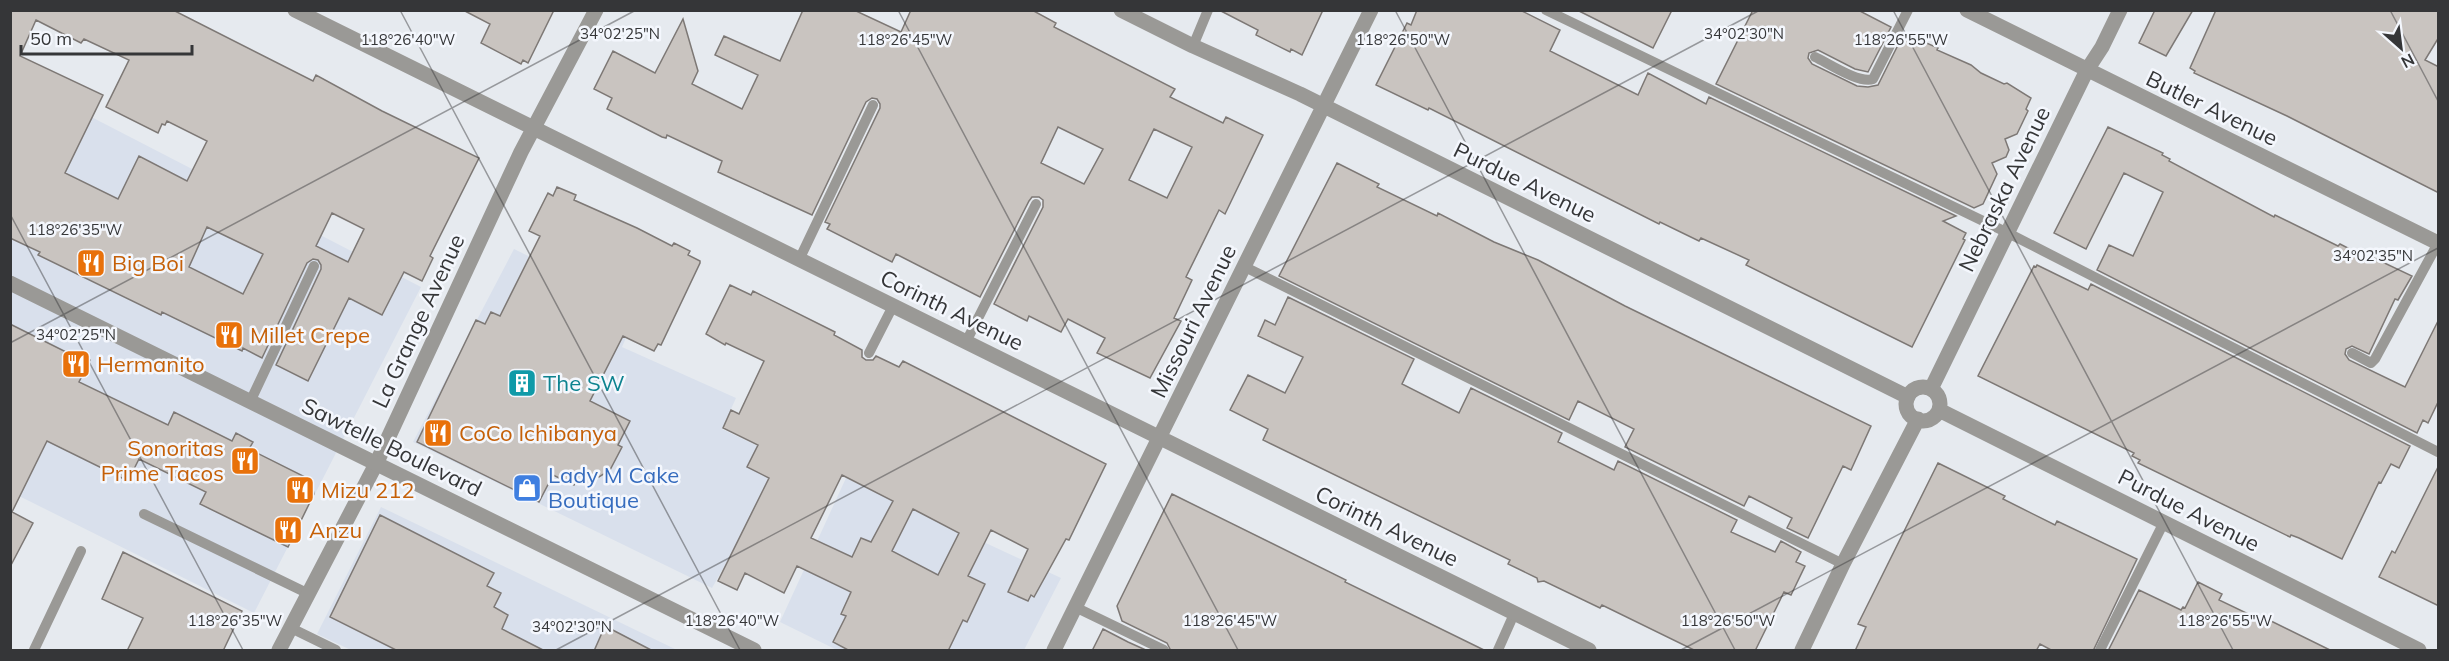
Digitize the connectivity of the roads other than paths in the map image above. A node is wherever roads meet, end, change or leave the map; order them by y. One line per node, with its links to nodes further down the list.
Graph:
1 (295, 10): 15 (street, Corinth Avenue)
2 (596, 10): 15 (street, La Grange Avenue)
3 (1121, 10): 10 (street, Purdue Avenue)
4 (1208, 10): 10 (lane)
5 (1371, 10): 14 (street, Missouri Avenue)
6 (1546, 10): 17 (lane)
7 (1908, 10): 11 (lane)
8 (1967, 10): 12 (street, Butler Avenue)
9 (2120, 10): 12 (street, Nebraska Avenue)
10 (1193, 46): 14 (street, Purdue Avenue)
11 (1815, 57)
12 (2087, 70): 17 (street, Nebraska Avenue); 18 (street, Butler Avenue)
13 (873, 105): 19 (lane)
14 (1324, 107): 21 (street, Missouri Avenue); 28 (street, Purdue Avenue)
15 (535, 129): 19 (street, Corinth Avenue); 34 (street, La Grange Avenue)
16 (1036, 204): 24 (lane)
17 (2008, 233): 27 (street, Nebraska Avenue); 33 (lane)
18 (2438, 243): 26 (lane)
19 (799, 260): 23 (street, Corinth Avenue)
20 (314, 266): 29 (lane)
21 (1245, 267): 32 (street, Missouri Avenue); 38 (lane)
22 (10, 284): 29 (street, Sawtelle Boulevard)
23 (893, 306): 24 (street, Corinth Avenue); 25 (lane)
24 (966, 342): 32 (street, Corinth Avenue)
25 (869, 353)
26 (2352, 354)
27 (1931, 389): 28 (street); 30 (street)
28 (1908, 397): 31 (street)
29 (250, 402): 34 (street, Sawtelle Boulevard)
30 (1939, 410): 31 (street); 36 (street, Purdue Avenue)
31 (1918, 419): 38 (street)
32 (1161, 439): 40 (street, Missouri Avenue); 41 (street, Corinth Avenue)
33 (2439, 452)
34 (376, 464): 39 (street, La Grange Avenue); 46 (street, Sawtelle Boulevard)
35 (144, 514): 39 (lane)
36 (2164, 522): 52 (lane); 53 (street, Purdue Avenue)
37 (81, 551): 43 (lane)
38 (1843, 564): 51 (street)
39 (309, 594): 42 (street, La Grange Avenue)
40 (1076, 608): 47 (street, Missouri Avenue); 48 (lane)
41 (1514, 614): 49 (lane); 50 (street, Corinth Avenue)
42 (291, 628): 44 (street, La Grange Avenue); 45 (lane)
43 (34, 651)
44 (279, 651)
45 (336, 651)
46 (754, 651)
47 (1054, 651)
48 (1164, 651)
49 (1498, 651)
50 (1589, 651)
51 (1802, 651)
52 (2100, 651)
53 (2419, 651)

